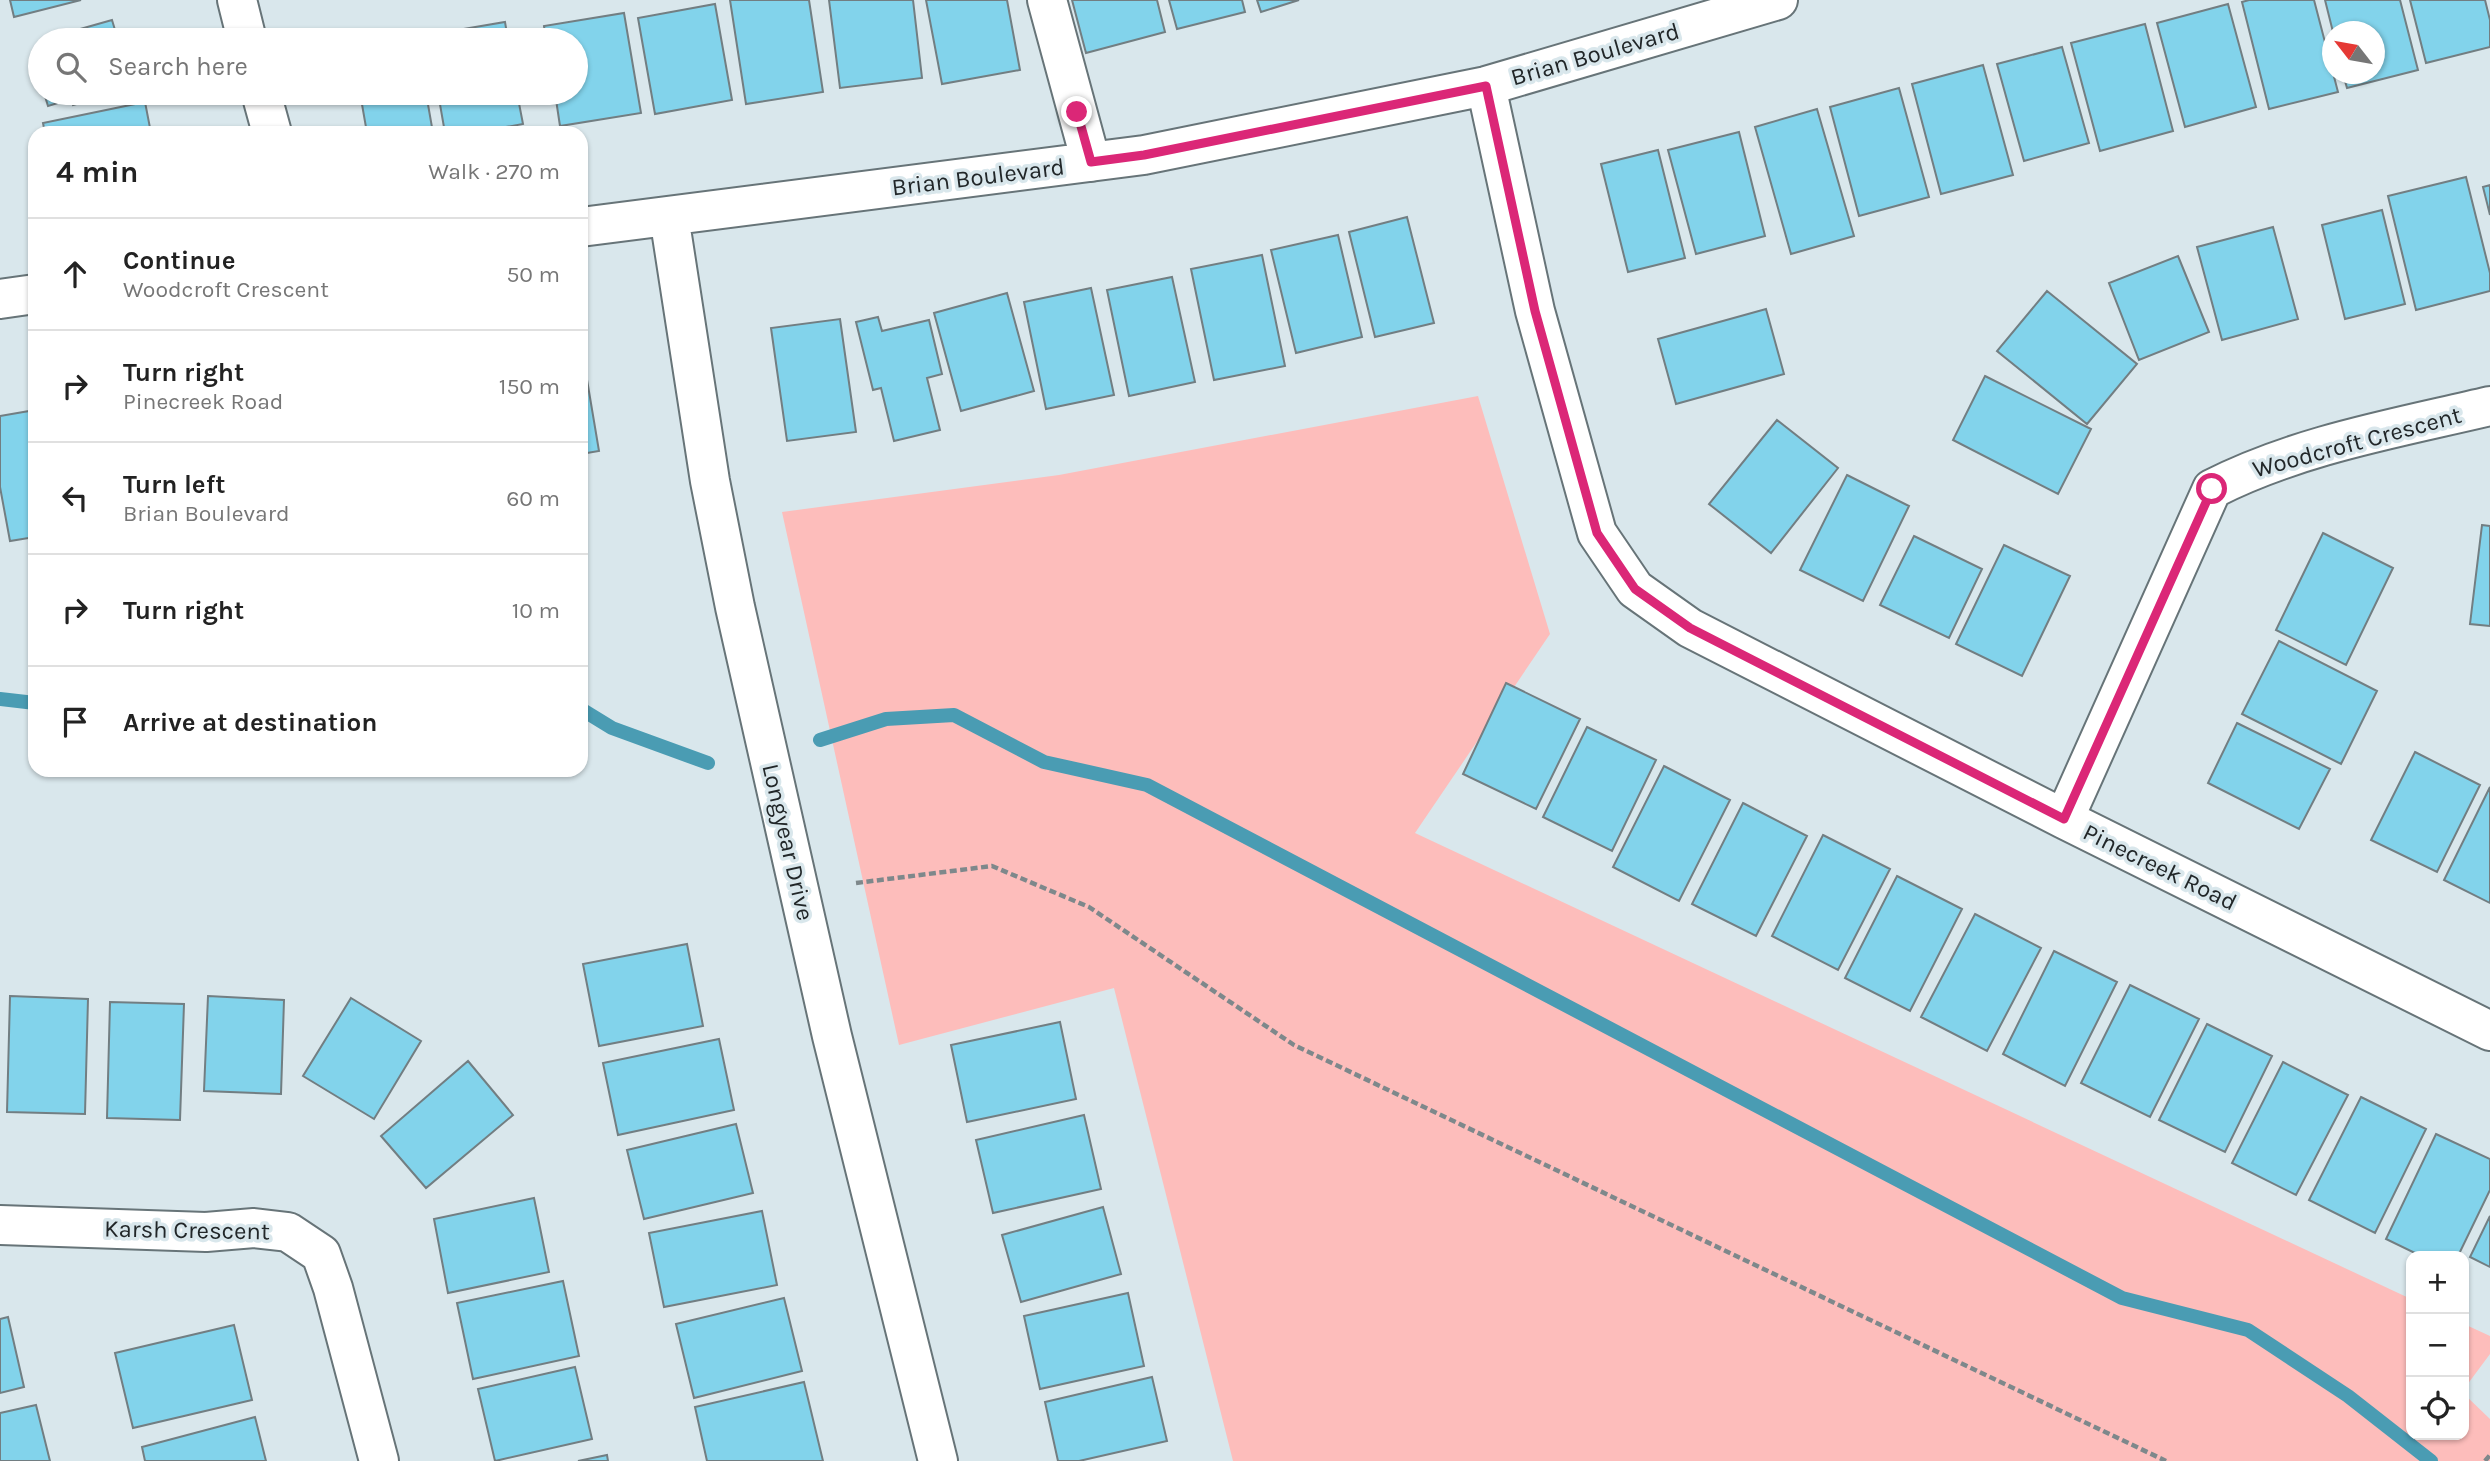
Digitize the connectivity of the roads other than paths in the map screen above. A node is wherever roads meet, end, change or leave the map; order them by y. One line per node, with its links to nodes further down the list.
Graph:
1 (237, 0): 4 (street)
2 (1047, 0): 8 (street)
3 (1778, 0): 5 (street, Brian Boulevard)
4 (244, 28)
5 (1486, 86): 8 (street, Brian Boulevard); 14 (street, Pinecreek Road)
6 (264, 105): 7 (street)
7 (270, 126)
8 (1091, 162): 9 (street, Brian Boulevard)
9 (669, 216): 10 (street, Brian Boulevard); 18 (street, Longyear Drive)
10 (588, 226)
11 (28, 296): 12 (street)
12 (0, 299)
13 (2490, 406): 14 (street, Woodcroft Crescent)
14 (2064, 819): 15 (street, Pinecreek Road)
15 (2490, 1031)
16 (0, 1225): 17 (street, Karsh Crescent)
17 (379, 1461)
18 (938, 1461)

